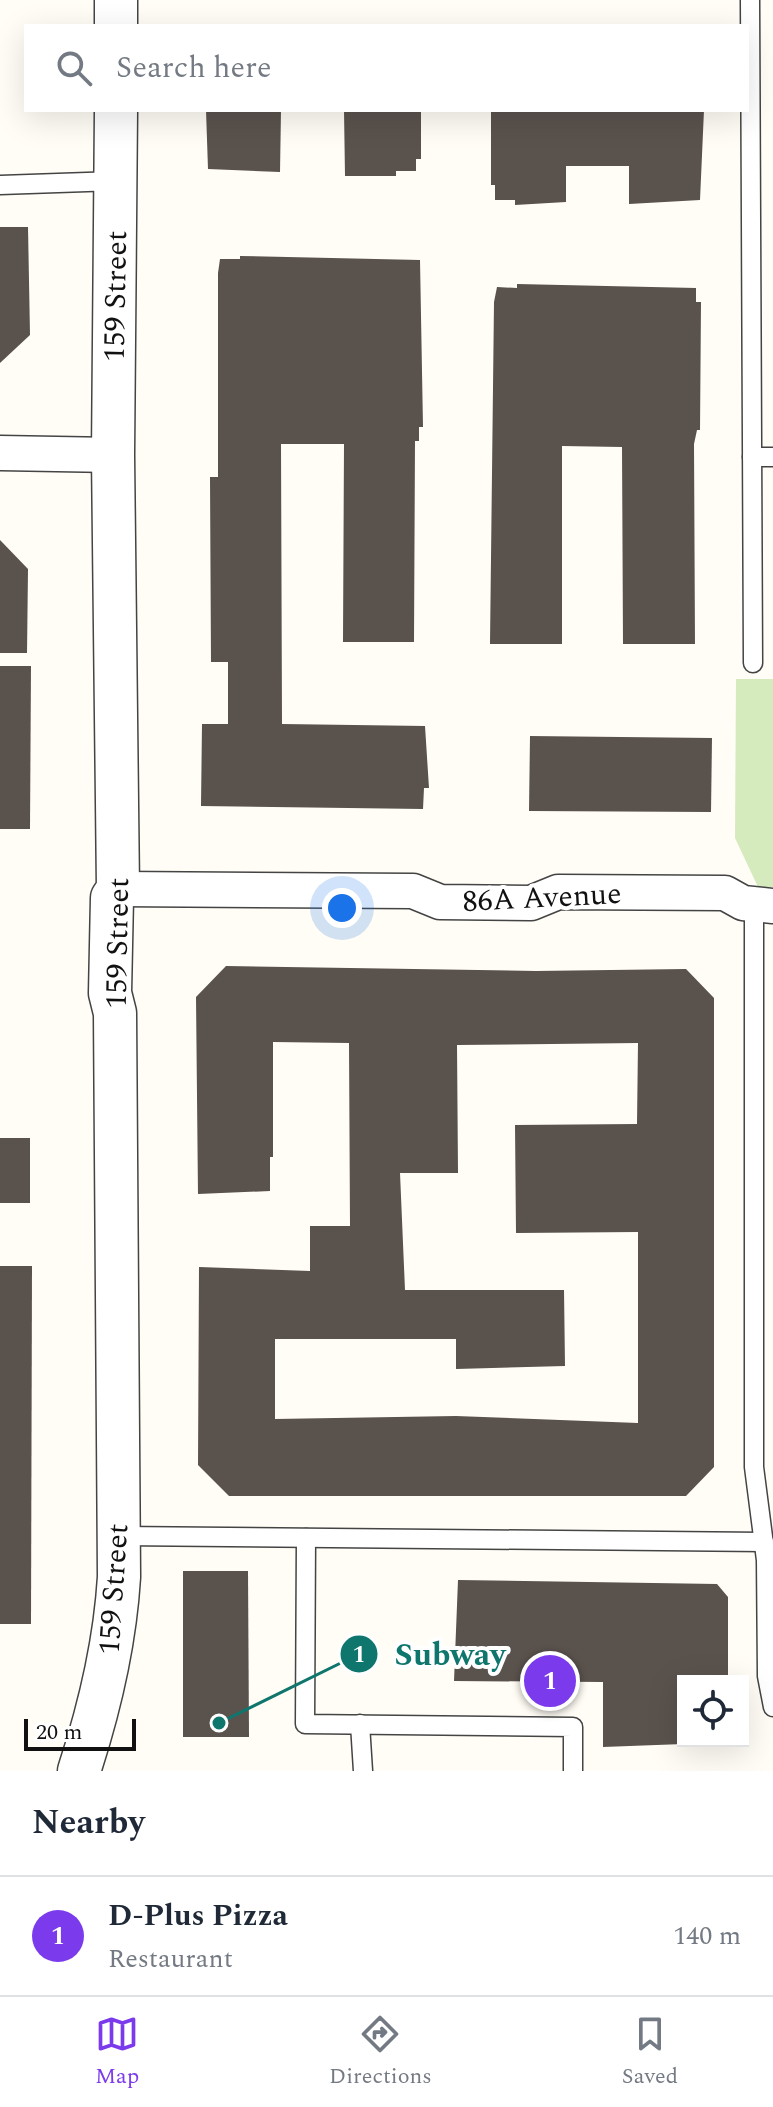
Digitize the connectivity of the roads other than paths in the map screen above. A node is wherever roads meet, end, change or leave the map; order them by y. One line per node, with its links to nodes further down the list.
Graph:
1 (116, 0): 3 (street)
2 (750, 0): 9 (lane)
3 (116, 24)
4 (116, 112): 5 (street, 159 Street)
5 (116, 181): 6 (lane); 8 (street, 159 Street)
6 (0, 185)
7 (0, 453): 8 (street)
8 (113, 455): 12 (street, 159 Street)
9 (752, 457): 10 (lane); 11 (lane)
10 (773, 457)
11 (753, 663)
12 (118, 889): 13 (street, 86A Avenue); 15 (street, 159 Street)
13 (764, 906): 14 (lane)
14 (766, 1514): 17 (lane)
15 (119, 1536): 16 (lane); 20 (street, 159 Street)
16 (306, 1538): 17 (lane); 19 (lane)
17 (764, 1542): 18 (lane)
18 (773, 1707)
19 (360, 1724): 21 (lane); 22 (lane)
20 (79, 1771)
21 (363, 1771)
22 (573, 1771)

